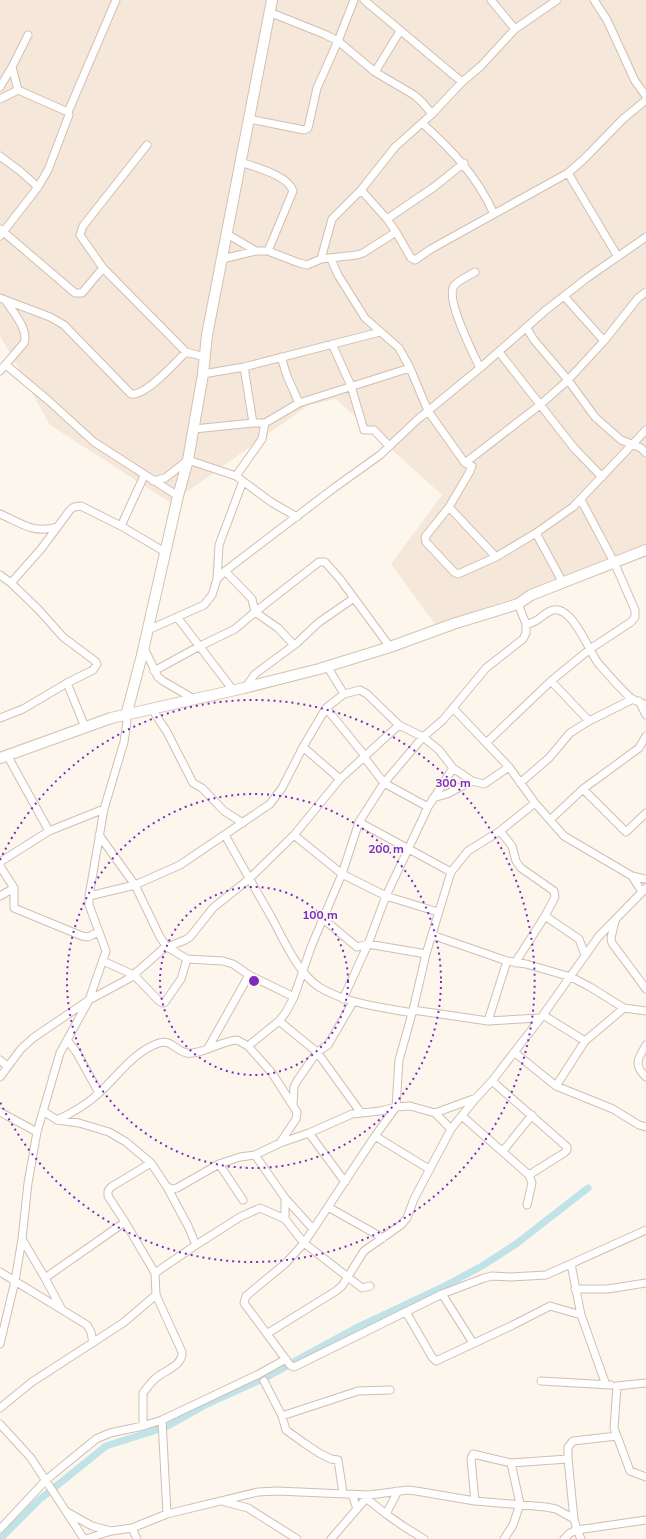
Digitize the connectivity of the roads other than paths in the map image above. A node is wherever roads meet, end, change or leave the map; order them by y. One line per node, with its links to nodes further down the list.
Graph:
1 (116, 0): 21 (street)
2 (272, 0): 8 (street)
3 (354, 0): 12 (street)
4 (364, 0): 10 (street)
5 (491, 0): 9 (street)
6 (557, 0): 9 (street)
7 (594, 0): 18 (street)
8 (269, 12): 12 (street); 23 (street)
9 (514, 29): 15 (street)
10 (400, 31): 14 (street); 15 (street)
11 (28, 35): 13 (street)
12 (338, 41): 14 (street); 23 (street)
13 (12, 67): 16 (street); 17 (street)
14 (375, 72): 22 (street)
15 (462, 82): 22 (street)
16 (0, 88)
17 (18, 90): 19 (street); 21 (street)
18 (646, 96)
19 (0, 99)
20 (646, 100): 29 (street)
21 (68, 112): 30 (street)
22 (432, 114): 24 (street)
23 (248, 119): 27 (street)
24 (422, 123): 28 (street); 31 (street)
25 (147, 145): 44 (street)
26 (0, 156): 30 (street)
27 (240, 162): 36 (street); 39 (street)
28 (464, 163): 32 (street); 33 (street)
29 (568, 172): 32 (street); 40 (street)
30 (38, 187): 34 (street)
31 (360, 190): 33 (street); 42 (street)
32 (494, 214): 35 (street)
33 (387, 219): 35 (street)
34 (1, 232): 44 (street)
35 (396, 232): 43 (street)
36 (227, 234): 38 (street); 41 (street)
37 (646, 237): 40 (street)
38 (256, 250): 39 (street); 41 (street)
39 (268, 250): 42 (street)
40 (618, 257): 47 (street)
41 (222, 259): 55 (street)
42 (321, 259): 43 (street)
43 (331, 259): 50 (street)
44 (103, 268): 53 (street)
45 (475, 272): 60 (street)
46 (646, 292): 51 (street)
47 (564, 296): 49 (street); 51 (street)
48 (3, 299): 53 (street); 57 (street)
49 (526, 327): 54 (street); 63 (street)
50 (380, 332): 52 (street); 59 (street)
51 (604, 341): 63 (street)
52 (332, 344): 56 (street); 64 (street)
53 (186, 352): 55 (street)
54 (499, 352): 60 (street); 66 (street)
55 (205, 357): 62 (street)
56 (281, 357): 58 (street); 65 (street)
57 (6, 365): 61 (street); 77 (street)
58 (244, 367): 62 (street); 68 (street)
59 (410, 368): 64 (street); 67 (street)
60 (480, 368): 67 (street)
61 (0, 371)
62 (203, 374): 70 (street)
63 (568, 380): 66 (street); 72 (street)
64 (351, 386): 65 (street); 73 (street)
65 (300, 403): 69 (street)
66 (540, 405): 76 (street); 79 (street)
67 (428, 411): 73 (street); 76 (street)
68 (253, 422): 69 (street); 70 (street)
69 (265, 423): 78 (street)
70 (194, 429): 75 (street)
71 (646, 430): 72 (street)
72 (632, 444): 74 (street); 79 (street)
73 (389, 446): 86 (street)
74 (646, 453)
75 (188, 460): 78 (street); 80 (street); 82 (street)
76 (465, 463): 84 (street)
77 (144, 476): 80 (street); 87 (street)
78 (236, 476): 81 (street)
79 (602, 477): 83 (street)
80 (153, 481): 82 (street)
81 (243, 481): 86 (street); 96 (street)
82 (178, 496): 91 (street)
83 (580, 500): 89 (street); 93 (street)
84 (449, 506): 92 (street); 92 (street)
85 (0, 514): 88 (street)
86 (297, 517): 94 (street)
87 (121, 526): 88 (street); 91 (street)
88 (57, 527): 97 (street)
89 (536, 533): 92 (street); 98 (street)
90 (646, 550): 93 (street)
91 (166, 552): 104 (street)
92 (496, 557)
93 (614, 562): 98 (street); 109 (street)
94 (225, 571): 96 (street); 101 (street)
95 (0, 575): 97 (street)
96 (217, 579): 102 (street)
97 (11, 583): 113 (street)
98 (563, 583): 100 (street)
99 (354, 598): 101 (street); 105 (street); 107 (street)
100 (518, 604): 103 (street); 107 (street)
101 (255, 612): 105 (street); 106 (street)
102 (177, 617): 104 (street); 106 (street)
103 (526, 624): 109 (street); 121 (street)
104 (148, 630): 108 (street)
105 (294, 645): 114 (street)
106 (198, 646): 111 (street); 115 (street)
107 (390, 647): 110 (street)
108 (144, 648): 111 (street); 124 (street)
109 (590, 649): 112 (street); 118 (street)
110 (327, 666): 114 (street); 116 (street)
111 (154, 671): 117 (street)
112 (551, 681): 126 (street); 131 (street)
113 (66, 683): 125 (street); 128 (street)
114 (244, 688): 115 (street)
115 (233, 690): 117 (street)
116 (344, 694): 120 (street); 127 (street)
117 (194, 699): 122 (street)
118 (636, 700): 119 (street); 123 (street); 126 (street)
119 (646, 705)
120 (326, 708): 132 (street); 134 (street)
121 (453, 708): 130 (street); 131 (street)
122 (152, 709): 124 (street); 149 (street)
123 (646, 715)
124 (126, 716): 128 (street); 145 (street)
125 (0, 718)
126 (589, 722): 139 (street)
127 (399, 725): 130 (street); 134 (street)
128 (85, 727): 133 (street)
129 (646, 736): 141 (street)
130 (423, 737): 136 (street); 140 (street)
131 (486, 743): 135 (street)
132 (303, 747): 137 (street); 149 (street)
133 (4, 757): 150 (street)
134 (364, 757): 137 (street); 140 (street)
135 (509, 767): 138 (street); 139 (street)
136 (453, 768): 138 (street); 142 (street)
137 (340, 778): 154 (street)
138 (472, 781): 142 (street)
139 (520, 782): 143 (street)
140 (384, 783): 144 (street); 148 (street)
141 (583, 789): 146 (street); 147 (street)
142 (433, 798): 144 (street)
143 (535, 803): 147 (street); 151 (street)
144 (428, 807): 155 (street)
145 (104, 808): 150 (street); 152 (street)
146 (646, 814)
147 (550, 820): 160 (street)
148 (359, 822): 155 (street); 159 (street)
149 (244, 823): 153 (street)
150 (49, 831): 156 (street)
151 (500, 831): 158 (street); 170 (street)
152 (99, 835): 163 (street); 167 (street)
153 (225, 835): 161 (street); 163 (street)
154 (294, 835): 159 (street); 161 (street)
155 (409, 848): 158 (street); 168 (street)
156 (0, 862)
157 (0, 866): 164 (street)
158 (452, 872): 169 (street)
159 (342, 874): 168 (street); 171 (street)
160 (632, 876): 162 (street); 165 (street)
161 (249, 879): 176 (street); 183 (street)
162 (646, 880)
163 (135, 885): 167 (street); 176 (street)
164 (14, 888): 166 (street); 173 (street)
165 (644, 890): 172 (street)
166 (0, 896)
167 (89, 896): 173 (street)
168 (386, 896): 169 (street); 175 (street)
169 (438, 912): 174 (street)
170 (545, 916): 178 (street); 182 (street)
171 (322, 918): 175 (street); 183 (street)
172 (615, 919): 178 (street); 187 (street)
173 (100, 932): 180 (street)
174 (432, 935): 177 (street); 181 (street)
175 (368, 944): 177 (street); 189 (street)
176 (167, 947): 179 (street); 184 (street)
177 (426, 954): 194 (street)
178 (585, 955): 186 (street)
179 (187, 959): 184 (street); 185 (street)
180 (103, 961): 184 (street); 190 (street)
181 (506, 961): 182 (street); 197 (street)
182 (515, 963): 186 (street)
183 (302, 970): 188 (street); 189 (street)
184 (134, 975): 190 (street)
185 (250, 975): 188 (street); 202 (street)
186 (571, 977): 192 (street); 195 (street)
187 (646, 988)
188 (294, 997): 196 (street)
189 (343, 999): 191 (street)
190 (89, 1000): 198 (street); 206 (street)
191 (353, 1002): 194 (street); 203 (street)
192 (624, 1008): 193 (street); 199 (street)
193 (646, 1011)
194 (413, 1012): 197 (street); 214 (street)
195 (542, 1016): 197 (street); 199 (street); 204 (street)
196 (279, 1021): 201 (street); 203 (street)
197 (488, 1022)
198 (67, 1040): 211 (street); 215 (street)
199 (585, 1041): 210 (street)
200 (646, 1045): 208 (street)
201 (248, 1046): 202 (street); 213 (street)
202 (208, 1048): 211 (street)
203 (317, 1052): 213 (street); 217 (street)
204 (514, 1052): 209 (street); 210 (street)
205 (0, 1060): 206 (street)
206 (7, 1066): 207 (street)
207 (0, 1077)
208 (646, 1077)
209 (492, 1081): 212 (street); 219 (street)
210 (556, 1086): 222 (street)
211 (99, 1093): 221 (street)
212 (476, 1098): 218 (street); 220 (street)
213 (292, 1105): 227 (street)
214 (396, 1107): 217 (street); 218 (street); 226 (street)
215 (43, 1111): 221 (street); 224 (street)
216 (0, 1112): 224 (street)
217 (362, 1113): 225 (street)
218 (435, 1113): 223 (street)
219 (532, 1115): 228 (street); 233 (street)
220 (462, 1116): 223 (street); 228 (street)
221 (57, 1120): 230 (street)
222 (646, 1127)
223 (451, 1129): 232 (street)
224 (37, 1132): 245 (street)
225 (309, 1133): 227 (street); 234 (street)
226 (375, 1136): 232 (street); 234 (street)
227 (280, 1143): 229 (street)
228 (503, 1151): 233 (street)
229 (255, 1155): 231 (street); 236 (street)
230 (151, 1163): 235 (street); 241 (street)
231 (219, 1164): 235 (street); 237 (street)
232 (429, 1169): 244 (street)
233 (529, 1176): 238 (street)
234 (345, 1182): 239 (street)
235 (167, 1187): 247 (street)
236 (286, 1198): 240 (street); 242 (street)
237 (243, 1200)
238 (527, 1205)
239 (328, 1207): 242 (street); 244 (street)
240 (285, 1219): 246 (street); 247 (street)
241 (125, 1222): 250 (street); 252 (street)
242 (313, 1229): 246 (street)
243 (646, 1230): 248 (street)
244 (383, 1238): 251 (street)
245 (22, 1239): 252 (street); 253 (street)
246 (304, 1243): 251 (street); 262 (street)
247 (196, 1245): 250 (street)
248 (571, 1264): 256 (street); 257 (street)
249 (0, 1272): 253 (street)
250 (155, 1273): 258 (street)
251 (348, 1276): 255 (street); 262 (street)
252 (45, 1278): 259 (street)
253 (15, 1281): 259 (street); 264 (street)
254 (646, 1283): 256 (street)
255 (370, 1286)
256 (575, 1289): 261 (street)
257 (442, 1294): 260 (street); 265 (street)
258 (156, 1295): 263 (street); 277 (street)
259 (61, 1308): 263 (street)
260 (406, 1312): 265 (street); 266 (street)
261 (581, 1315): 265 (street); 270 (street)
262 (268, 1333): 266 (street)
263 (93, 1343): 273 (street)
264 (0, 1344)
265 (473, 1344)
266 (286, 1359): 275 (street)
267 (264, 1381): 274 (street)
268 (541, 1381): 270 (street)
269 (646, 1383): 271 (street)
270 (606, 1385): 271 (street)
271 (617, 1386): 278 (street)
272 (390, 1390): 274 (street)
273 (0, 1408)
274 (282, 1416): 284 (street)
275 (162, 1420): 277 (street); 292 (street)
276 (0, 1424): 282 (street)
277 (143, 1426): 282 (street)
278 (617, 1436): 279 (street); 281 (street)
279 (568, 1459): 280 (street); 294 (street)
280 (511, 1463): 287 (street); 289 (street)
281 (646, 1477)
282 (46, 1480): 291 (street); 297 (street)
283 (398, 1491): 286 (street); 287 (street); 293 (street)
284 (343, 1493): 285 (street); 288 (street)
285 (352, 1494): 286 (street); 290 (street)
286 (368, 1497): 290 (street); 293 (street)
287 (475, 1501): 289 (street)
288 (223, 1502): 292 (street); 302 (street)
289 (520, 1504): 294 (street); 305 (street)
290 (357, 1509): 303 (street)
291 (66, 1511): 298 (street); 300 (street)
292 (168, 1514): 296 (street)
293 (386, 1514): 304 (street)
294 (574, 1519): 299 (street)
295 (646, 1520): 299 (street)
296 (132, 1528): 298 (street); 301 (street)
297 (0, 1530)
298 (111, 1530): 300 (street)
299 (577, 1530): 306 (street); 307 (street)
300 (85, 1539)
301 (137, 1539)
302 (298, 1539)
303 (331, 1539)
304 (424, 1539)
305 (504, 1539)
306 (564, 1539)
307 (581, 1539)

